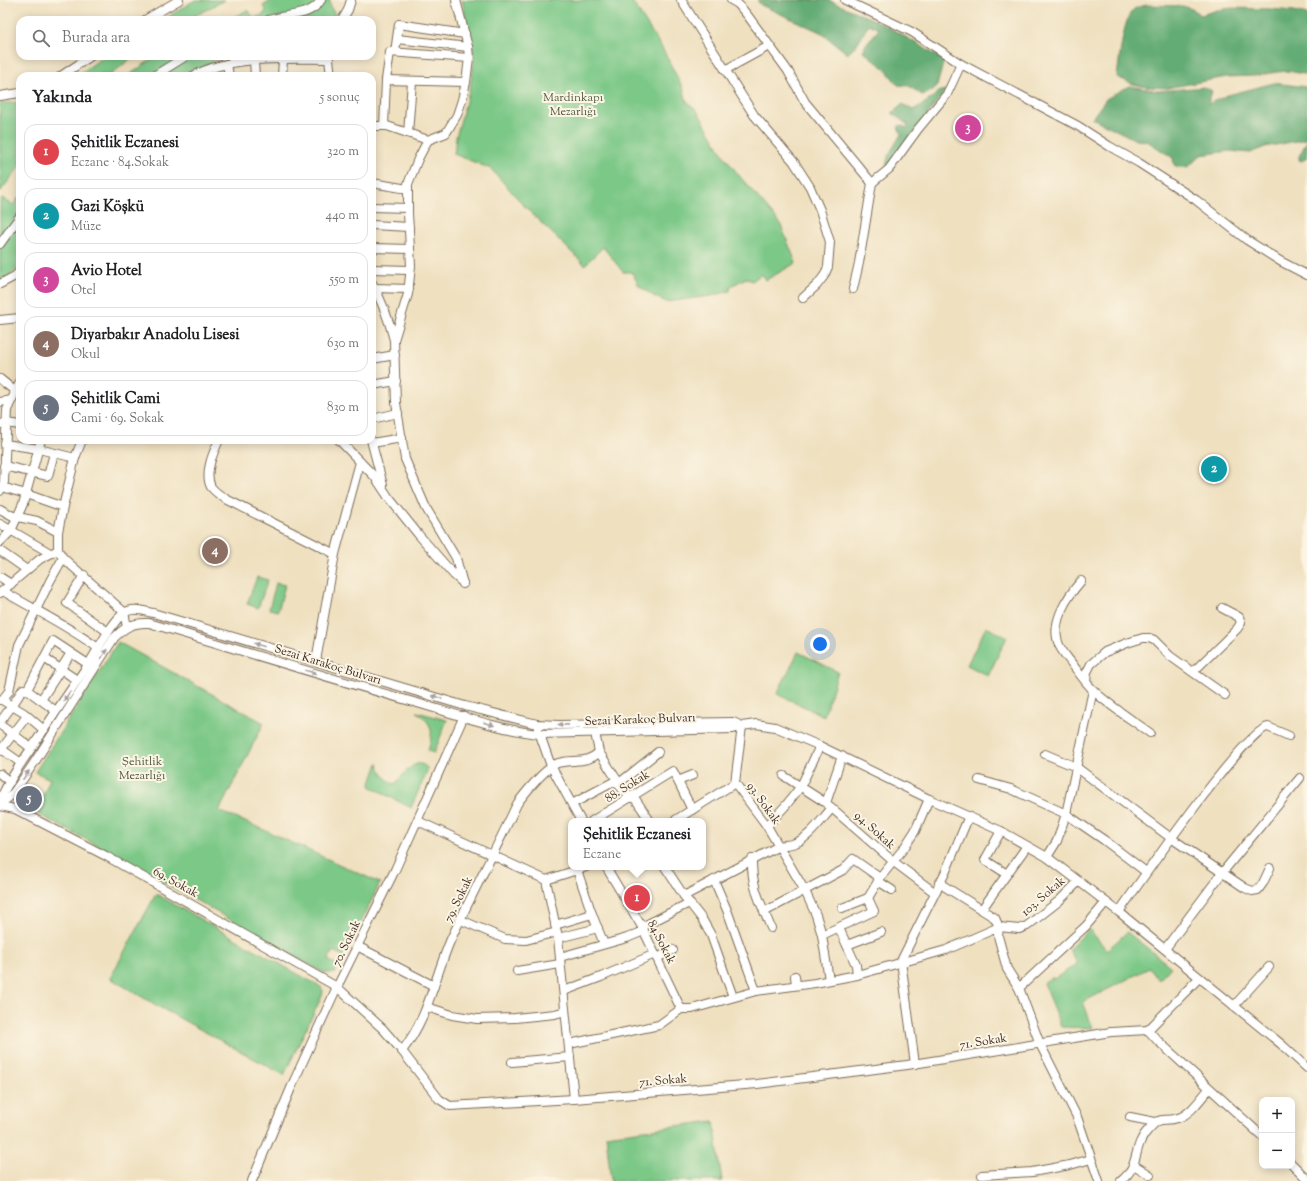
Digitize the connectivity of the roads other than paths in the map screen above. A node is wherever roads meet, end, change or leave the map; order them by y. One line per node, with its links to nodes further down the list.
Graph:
1 (180, 0): 8 (street)
2 (321, 0): 9 (street)
3 (351, 0): 10 (street)
4 (456, 0): 11 (street)
5 (681, 0): 24 (street)
6 (731, 0): 13 (street)
7 (845, 0): 23 (street)
8 (152, 16)
9 (279, 16)
10 (344, 16)
11 (465, 34): 12 (street); 14 (street)
12 (397, 39): 14 (street); 15 (street)
13 (769, 46): 24 (street); 41 (street)
14 (468, 47): 16 (street)
15 (395, 52): 16 (street); 32 (street)
16 (469, 58): 34 (street)
17 (85, 60): 25 (street)
18 (180, 60): 26 (street)
19 (283, 60): 21 (street); 30 (street)
20 (329, 60): 31 (street)
21 (254, 61): 22 (street); 29 (street)
22 (227, 64): 27 (street); 28 (street)
23 (961, 64): 41 (street); 55 (street)
24 (725, 70): 61 (street)
25 (67, 72)
26 (160, 72)
27 (201, 72)
28 (228, 72)
29 (255, 72)
30 (282, 72)
31 (330, 72)
32 (386, 80): 33 (street); 38 (street)
33 (412, 82): 34 (street); 39 (street)
34 (466, 82): 40 (street)
35 (16, 94): 36 (street)
36 (0, 96)
37 (376, 126): 38 (street)
38 (384, 126): 39 (street)
39 (408, 133): 40 (street)
40 (428, 140): 43 (street)
41 (872, 183): 59 (street)
42 (376, 184): 43 (street)
43 (408, 189): 45 (street)
44 (376, 206): 45 (street)
45 (408, 208): 48 (street)
46 (16, 222): 49 (street)
47 (376, 226): 48 (street)
48 (409, 227): 51 (street)
49 (0, 244)
50 (376, 248): 51 (street)
51 (410, 249): 53 (street)
52 (376, 269): 53 (street)
53 (410, 270): 58 (street)
54 (16, 275): 56 (street)
55 (1307, 275)
56 (0, 284)
57 (376, 287): 58 (street)
58 (409, 289): 64 (street)
59 (853, 289)
60 (376, 294): 64 (street)
61 (803, 298)
62 (16, 318): 63 (street)
63 (0, 320)
64 (394, 340): 65 (street)
65 (395, 355): 66 (street); 68 (street)
66 (376, 358)
67 (0, 379): 71 (street)
68 (396, 381): 69 (street); 73 (street)
69 (376, 384)
70 (16, 392): 71 (street)
71 (14, 396): 72 (street); 75 (street)
72 (0, 402)
73 (398, 413): 74 (street); 77 (street)
74 (376, 418)
75 (3, 424): 76 (street); 85 (street)
76 (16, 425)
77 (402, 438): 78 (street); 93 (street)
78 (376, 441)
79 (40, 444): 84 (street)
80 (80, 444): 87 (street)
81 (218, 444): 104 (street)
82 (343, 444): 88 (street)
83 (372, 444): 93 (street)
84 (39, 449): 85 (street); 86 (street); 90 (street)
85 (3, 450): 89 (street)
86 (54, 453): 87 (street); 90 (street)
87 (75, 458): 95 (street)
88 (360, 462): 93 (street); 104 (street)
89 (4, 466): 90 (street); 91 (street)
90 (32, 472): 94 (street)
91 (2, 476): 92 (street)
92 (1, 489): 94 (street)
93 (385, 492)
94 (26, 494): 95 (street); 97 (street)
95 (63, 507): 100 (street)
96 (0, 509): 97 (street)
97 (17, 517): 99 (street); 100 (street)
98 (0, 524): 99 (street)
99 (11, 531): 101 (street); 103 (street)
100 (58, 532): 103 (street)
101 (0, 542)
102 (0, 551): 106 (street)
103 (54, 552): 105 (street); 106 (street)
104 (335, 554): 120 (street)
105 (63, 558): 107 (street); 113 (street)
106 (27, 570): 110 (street)
107 (84, 575): 114 (street); 116 (street)
108 (0, 577): 110 (street)
109 (1081, 582): 125 (street)
110 (11, 584): 111 (street)
111 (1, 592): 113 (street)
112 (1222, 608): 123 (street)
113 (36, 611): 117 (street); 129 (street)
114 (124, 612): 115 (street); 116 (street); 120 (street, one-way to 114)
115 (127, 627): 134 (street, Sezai Karakoç Bulvarı, one-way to 134); 169 (street, one-way to 115)
116 (108, 632): 117 (street)
117 (98, 648): 121 (street)
118 (71, 653): 119 (street); 121 (street); 122 (street)
119 (44, 658): 122 (street); 126 (street)
120 (316, 662): 136 (street, one-way to 120)
121 (88, 664): 124 (street)
122 (60, 670): 124 (street); 130 (street)
123 (1193, 672): 125 (street); 128 (street)
124 (77, 680): 132 (street, one-way to 132)
125 (1086, 682): 127 (street)
126 (27, 690): 130 (street); 131 (street)
127 (1093, 690): 141 (street); 154 (street)
128 (1225, 695)
129 (1, 700): 131 (street)
130 (41, 700): 132 (street)
131 (12, 706): 133 (street); 135 (street)
132 (56, 711): 139 (street)
133 (27, 716): 139 (street); 142 (street)
134 (464, 716): 143 (street, Sezai Karakoç Bulvarı, one-way to 143); 178 (street, 70. Sokak)
135 (0, 722)
136 (537, 724): 138 (street, one-way to 136); 143 (street)
137 (0, 725): 142 (street)
138 (742, 726): 140 (street, Sezai Karakoç Bulvarı); 145 (street); 163 (street, 93. Sokak)
139 (44, 730): 146 (street)
140 (595, 733): 143 (street, Sezai Karakoç Bulvarı); 148 (street)
141 (1150, 733)
142 (13, 734): 146 (street); 147 (street)
143 (540, 734): 153 (street)
144 (1289, 736): 181 (street)
145 (820, 746): 151 (street); 164 (street)
146 (31, 748): 152 (street)
147 (0, 750): 152 (street)
148 (599, 752): 153 (street); 162 (street)
149 (658, 752): 162 (street)
150 (1045, 754): 154 (street)
151 (842, 756): 166 (street); 170 (street)
152 (21, 763): 161 (street)
153 (551, 766): 168 (street); 184 (street, 79. Sokak)
154 (1076, 767): 172 (street); 181 (street)
155 (0, 774): 161 (street)
156 (693, 775): 160 (street)
157 (784, 776): 164 (street, 94. Sokak)
158 (1300, 778): 193 (street)
159 (979, 780): 172 (street)
160 (678, 781): 165 (street, 88. Sokak); 171 (street)
161 (10, 782): 167 (street)
162 (617, 782): 165 (street); 168 (street)
163 (735, 783): 171 (street); 179 (street, 93. Sokak)
164 (801, 786): 170 (street, 94. Sokak); 179 (street)
165 (631, 797): 175 (street, 88. Sokak); 176 (street)
166 (929, 799): 173 (street); 187 (street)
167 (0, 800)
168 (572, 804): 174 (street)
169 (0, 805): 236 (street, 69. Sokak)
170 (829, 805): 182 (street); 187 (street, 94. Sokak)
171 (692, 810): 177 (street)
172 (1066, 814): 185 (street); 192 (street)
173 (969, 816): 180 (street); 199 (street)
174 (579, 818)
175 (597, 818)
176 (648, 818)
177 (679, 818)
178 (418, 821): 184 (street); 222 (street, 70. Sokak)
179 (767, 826): 182 (street, 93. Sokak)
180 (1001, 831): 183 (street); 194 (street)
181 (1171, 838): 192 (street); 193 (street)
182 (779, 846): 186 (street); 201 (street, 93. Sokak)
183 (1027, 846): 185 (street); 194 (street)
184 (493, 855): 196 (street); 211 (street, 79. Sokak)
185 (1047, 857): 198 (street)
186 (752, 859): 197 (street); 208 (street)
187 (894, 862): 195 (street); 202 (street, 94. Sokak)
188 (1270, 868): 193 (street)
189 (577, 870): 196 (street); 210 (street)
190 (608, 870): 216 (street, 84.Sokak)
191 (668, 870): 204 (street)
192 (1146, 872): 209 (street)
193 (1222, 873): 224 (street)
194 (1007, 874): 207 (street)
195 (879, 879): 200 (street); 201 (street); 203 (street)
196 (546, 880): 217 (street)
197 (714, 880): 204 (street); 239 (street)
198 (1078, 882): 205 (street); 212 (street, 103. Sokak)
199 (939, 883): 202 (street); 207 (street)
200 (892, 890)
201 (805, 891): 208 (street); 219 (street, 93. Sokak)
202 (934, 892): 227 (street)
203 (868, 898): 206 (street); 215 (street)
204 (686, 899): 216 (street); 240 (street)
205 (1106, 902): 209 (street); 237 (street)
206 (842, 908)
207 (982, 909): 212 (street)
208 (764, 912): 214 (street)
209 (1119, 912): 224 (street)
210 (592, 914): 213 (street); 217 (street)
211 (461, 920): 217 (street); 235 (street, 79. Sokak)
212 (999, 927): 227 (street); 237 (street)
213 (598, 928): 217 (street); 220 (street)
214 (771, 928)
215 (839, 928): 219 (street); 221 (street)
216 (643, 930): 220 (street); 225 (street, 84.Sokak)
217 (557, 931): 226 (street)
218 (881, 932): 221 (street)
219 (822, 935): 233 (street, 93. Sokak)
220 (604, 944): 226 (street)
221 (847, 945): 230 (street)
222 (357, 946): 235 (street); 236 (street, 70. Sokak)
223 (673, 950): 225 (street)
224 (1165, 950): 232 (street)
225 (656, 956): 238 (street); 243 (street, 84.Sokak)
226 (560, 961): 229 (street); 238 (street)
227 (901, 962): 230 (street); 251 (street)
228 (1269, 967): 241 (street)
229 (517, 971)
230 (857, 974): 233 (street)
231 (796, 976): 234 (street)
232 (1199, 978): 241 (street); 245 (street)
233 (829, 980): 234 (street)
234 (796, 985): 239 (street)
235 (434, 986): 242 (street, 79. Sokak)
236 (337, 987): 248 (street, 71. Sokak); 264 (street, 70. Sokak)
237 (1019, 988): 247 (street)
238 (564, 991): 244 (street)
239 (756, 991): 240 (street)
240 (733, 997): 243 (street)
241 (1234, 1006): 252 (street)
242 (427, 1007): 244 (street); 248 (street, 79. Sokak)
243 (681, 1009): 246 (street)
244 (565, 1011): 246 (street)
245 (1148, 1030): 247 (street, 71. Sokak); 253 (street)
246 (569, 1044): 249 (street)
247 (1040, 1044): 251 (street, 71. Sokak); 258 (street)
248 (402, 1050): 254 (street, 71. Sokak)
249 (570, 1057): 250 (street); 254 (street)
250 (512, 1062)
251 (915, 1064): 254 (street, 71. Sokak)
252 (1307, 1068)
253 (1210, 1089): 256 (street); 257 (street)
254 (574, 1099)
255 (1130, 1117): 256 (street)
256 (1155, 1122): 259 (street)
257 (1259, 1133)
258 (1091, 1159): 261 (street); 265 (street)
259 (1134, 1165): 262 (street); 266 (street)
260 (1295, 1167): 263 (street)
261 (982, 1175)
262 (1150, 1175)
263 (1307, 1179)
264 (252, 1181)
265 (1099, 1181)
266 (1121, 1181)

